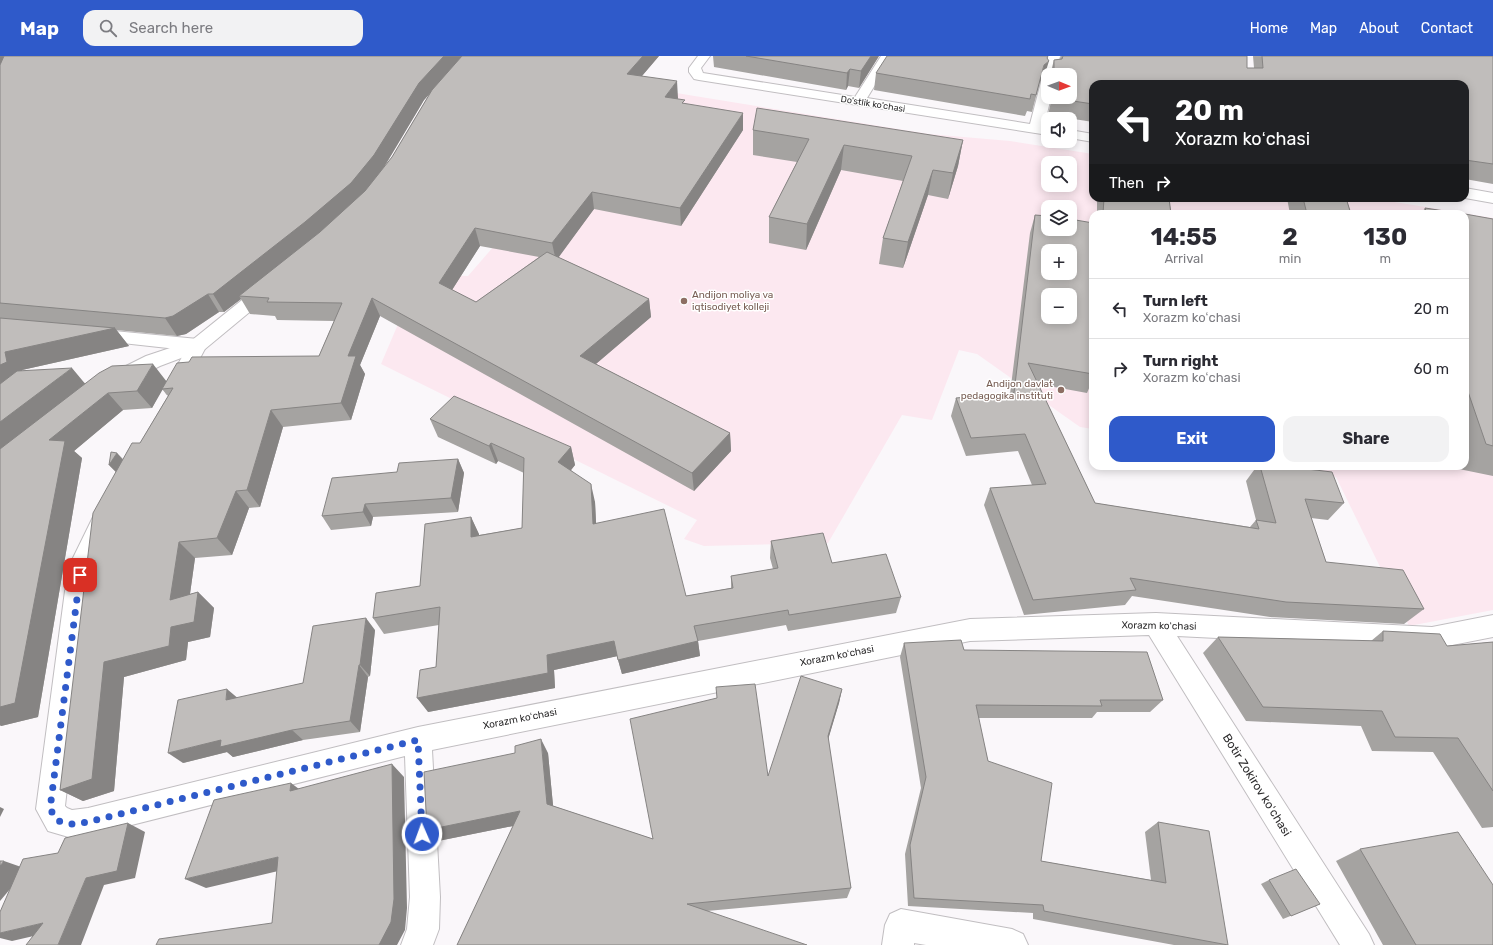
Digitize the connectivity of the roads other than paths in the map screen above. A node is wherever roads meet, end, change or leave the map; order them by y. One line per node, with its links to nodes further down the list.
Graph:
1 (704, 56): 5 (street, Do'stlik ko'chasi)
2 (887, 56): 5 (street)
3 (1054, 56): 4 (street)
4 (1051, 68)
5 (859, 101): 6 (street, Do'stlik ko'chasi)
6 (1041, 130)
7 (1077, 135): 8 (street)
8 (1089, 137)
9 (1469, 194): 10 (street)
10 (1493, 198)
11 (278, 280): 13 (street)
12 (79, 334): 13 (street)
13 (198, 345): 14 (street); 15 (street)
14 (100, 389)
15 (164, 407)
16 (112, 504): 19 (street, Xorazm koʻchasi)
17 (1156, 624): 18 (street, Xorazm koʻchasi); 19 (street, Xorazm koʻchasi); 20 (street, Botir Zokirov koʻchasi)
18 (1493, 626)
19 (418, 740): 21 (street)
20 (1353, 944)
21 (417, 945)
22 (898, 945): 23 (street)
23 (1012, 945)

